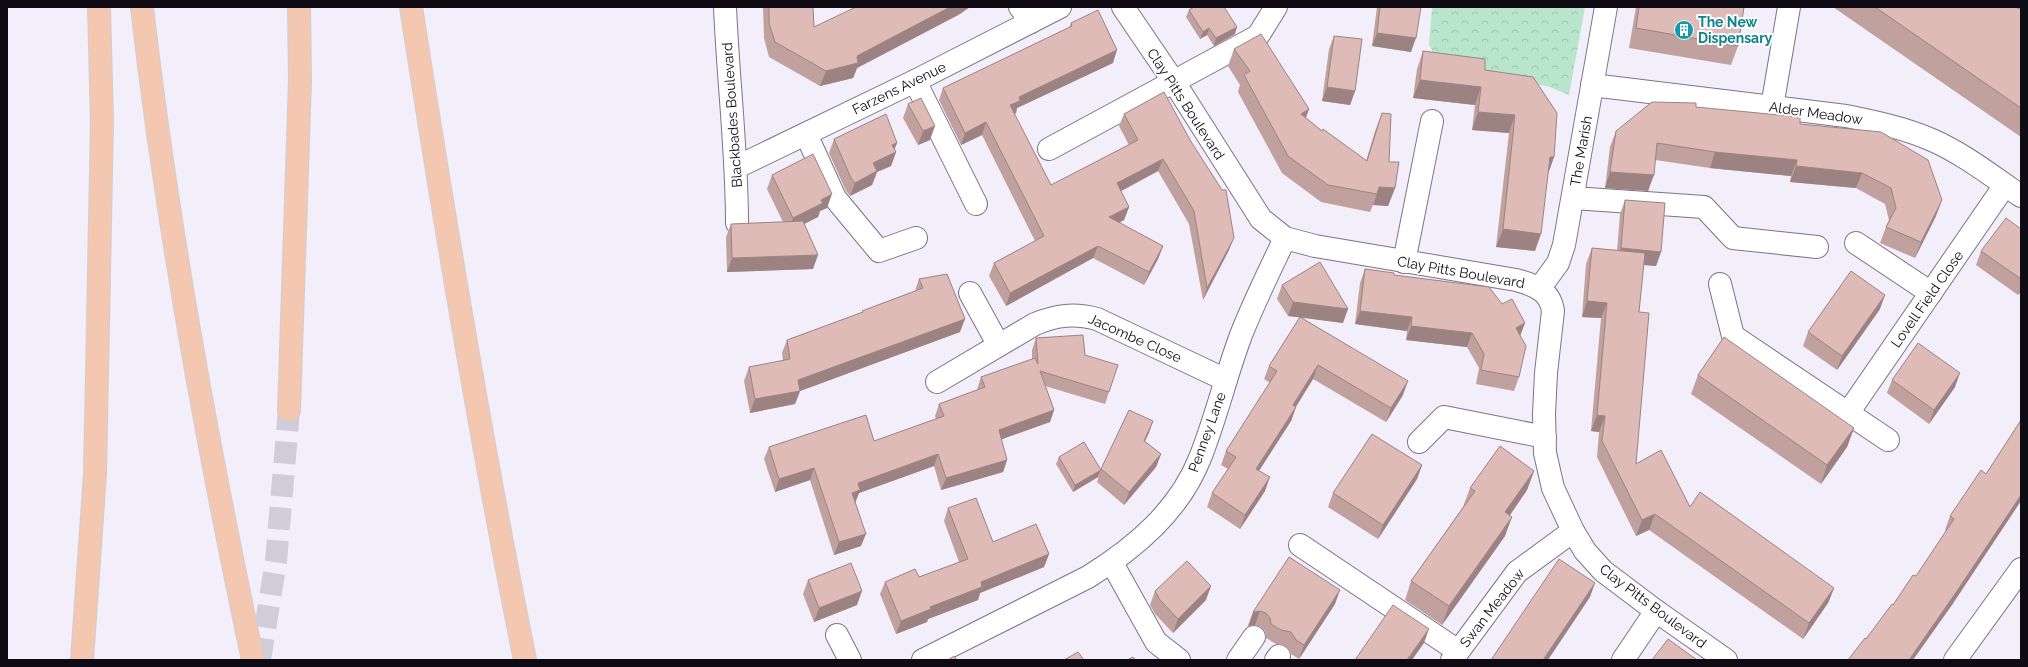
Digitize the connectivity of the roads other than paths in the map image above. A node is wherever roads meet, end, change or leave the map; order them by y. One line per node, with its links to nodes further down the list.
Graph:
1 (99, 7): 49 (highway)
2 (142, 7): 50 (highway)
3 (299, 7): 36 (highway)
4 (411, 7): 51 (highway)
5 (725, 7): 19 (street, Blackbades Boulevard)
6 (1060, 7): 11 (street, Farzens Avenue)
7 (1123, 7): 13 (street, Clay Pitts Boulevard)
8 (1276, 7): 13 (street)
9 (1606, 7): 14 (street, The Marish)
10 (1789, 7): 15 (street)
11 (1025, 14): 12 (street, Farzens Avenue)
12 (915, 81): 17 (street, Farzens Avenue); 22 (street)
13 (1174, 82): 18 (street); 25 (street, Clay Pitts Boulevard)
14 (1592, 85): 15 (street, Alder Meadow); 21 (street, The Marish)
15 (1772, 107): 20 (street, Alder Meadow)
16 (1432, 121): 28 (street)
17 (806, 134): 19 (street, Farzens Avenue); 24 (street)
18 (1049, 149)
19 (737, 167): 23 (street, Blackbades Boulevard)
20 (2013, 191): 32 (street, Lovell Field Close)
21 (1572, 198): 27 (street); 30 (street, The Marish)
22 (976, 204)
23 (737, 223)
24 (916, 238)
25 (1285, 238): 28 (street, Clay Pitts Boulevard); 34 (street, Penney Lane)
26 (1856, 243): 32 (street)
27 (1817, 247)
28 (1404, 262): 30 (street, Clay Pitts Boulevard)
29 (1720, 284): 37 (street)
30 (1540, 289): 38 (street, Clay Pitts Boulevard)
31 (970, 292): 33 (street)
32 (1931, 293): 37 (street, Lovell Field Close)
33 (998, 344): 34 (street, Jacombe Close); 35 (street, Jacombe Close)
34 (1226, 380): 43 (street, Penney Lane)
35 (937, 382)
36 (289, 410)
37 (1848, 412): 39 (street)
38 (1545, 437): 40 (street); 41 (street, Clay Pitts Boulevard)
39 (1888, 440)
40 (1419, 442)
41 (1573, 531): 45 (street, Clay Pitts Boulevard); 48 (street, Swan Meadow)
42 (1300, 545): 48 (street)
43 (1112, 563): 53 (street, Penney Lane); 54 (street)
44 (2021, 568): 58 (street)
45 (1656, 611): 56 (street); 57 (street, Clay Pitts Boulevard)
46 (837, 635): 52 (street)
47 (1254, 637): 55 (street)
48 (1455, 656)
49 (82, 660)
50 (253, 660)
51 (525, 660)
52 (850, 660)
53 (923, 660)
54 (1178, 660)
55 (1238, 660)
56 (1623, 660)
57 (1726, 660)
58 (1955, 660)

